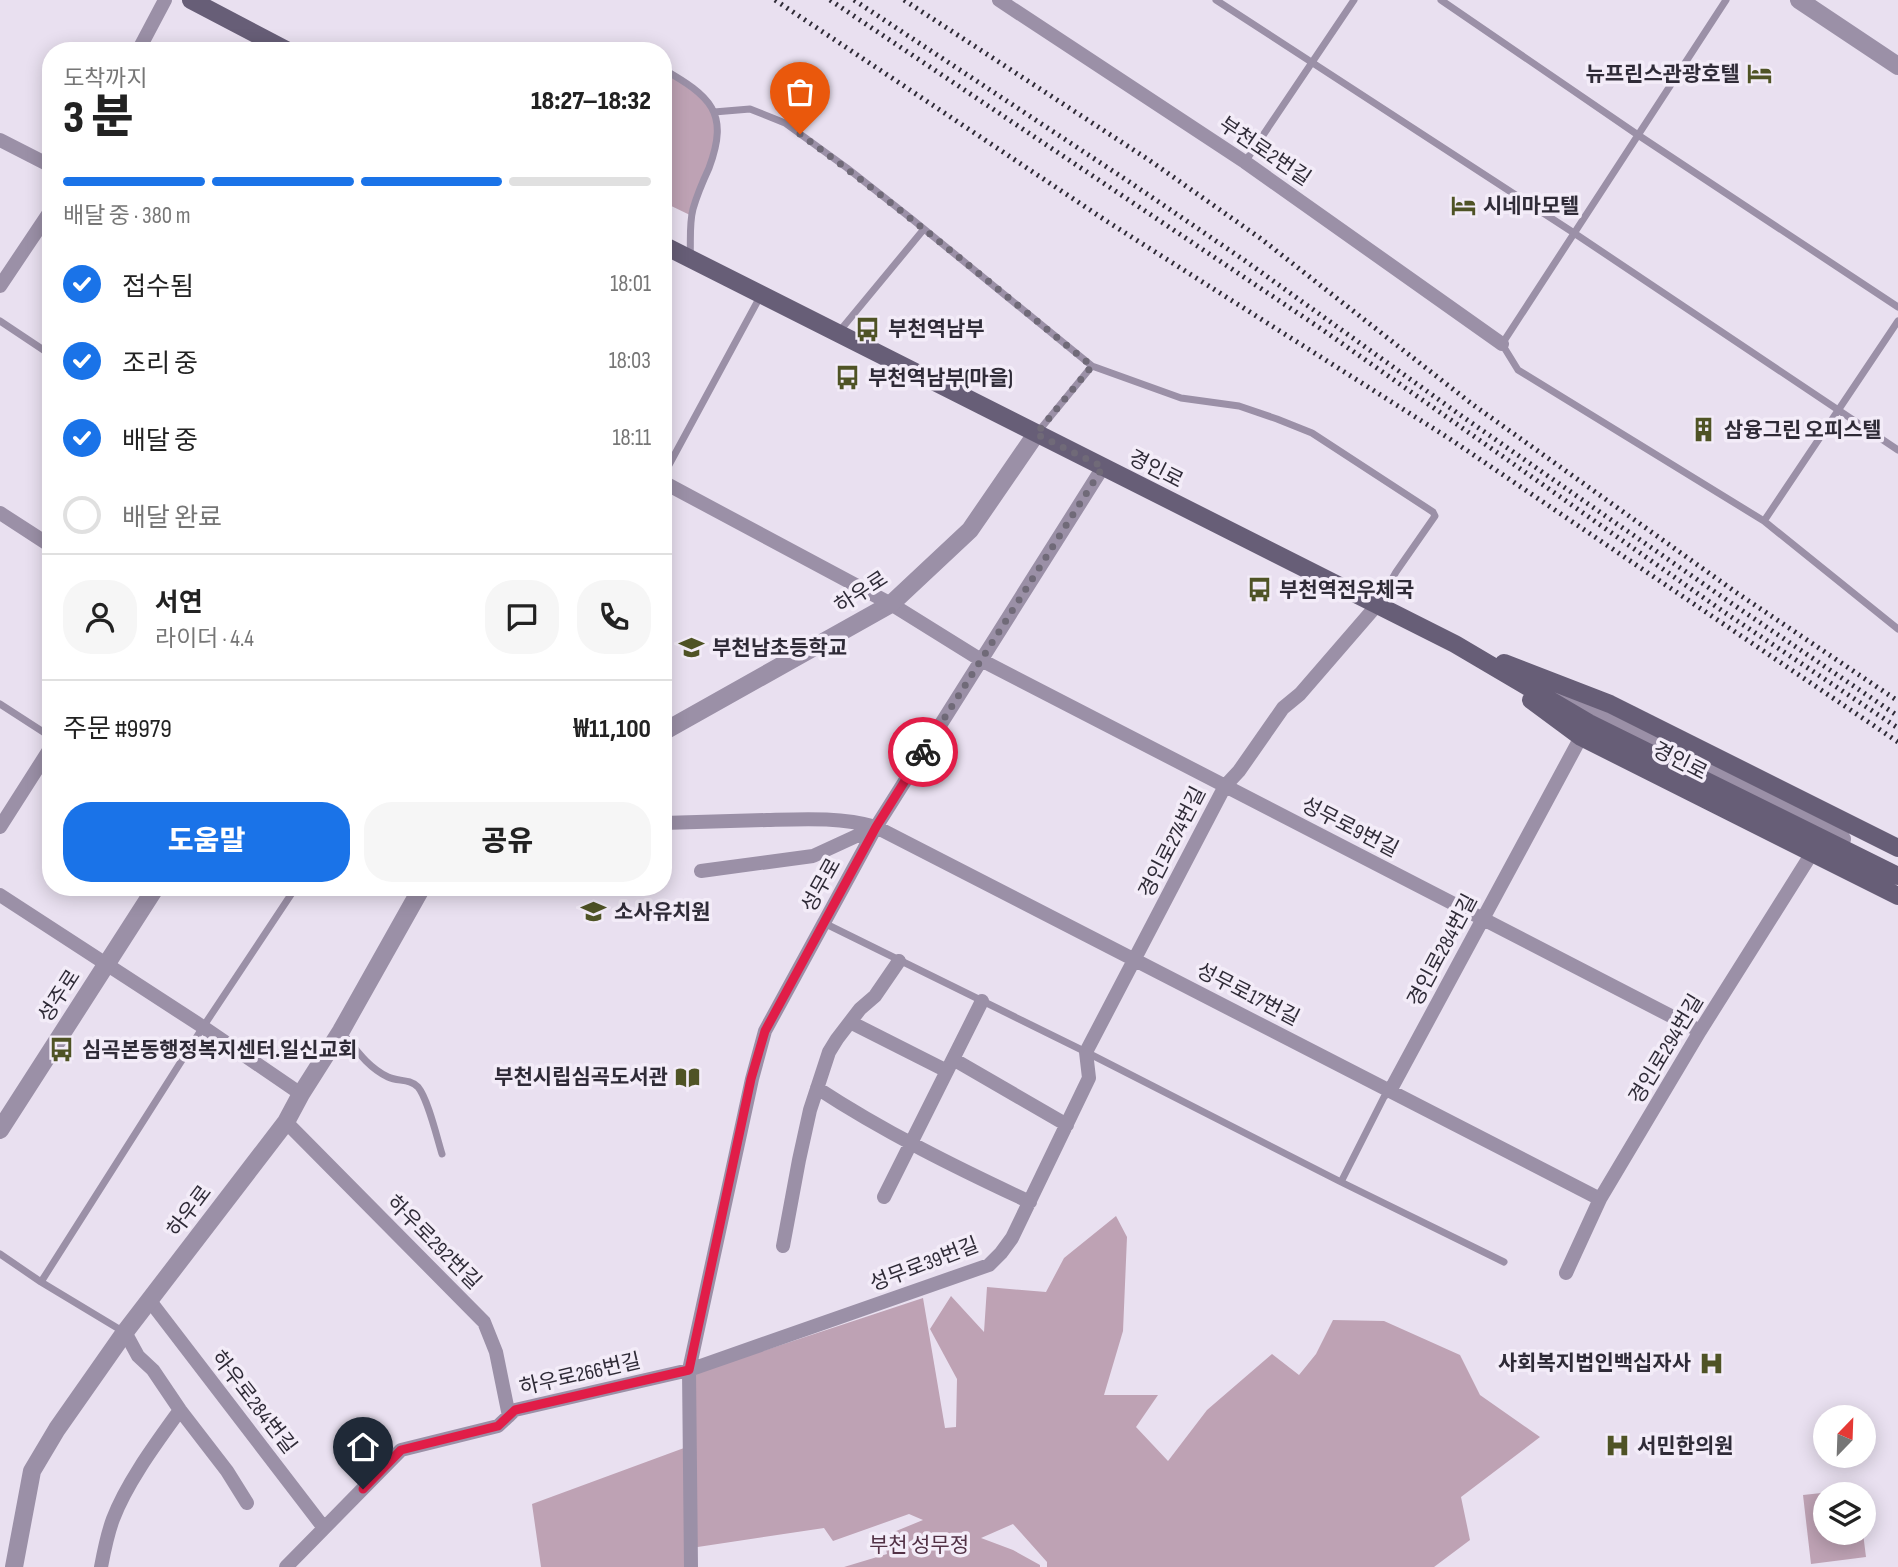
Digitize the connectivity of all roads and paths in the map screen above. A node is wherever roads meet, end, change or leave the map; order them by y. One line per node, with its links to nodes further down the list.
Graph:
1 (165, 0): 9 (street)
2 (191, 0): 10 (main road)
3 (999, 0): 18 (street, 부천로2번길)
4 (1216, 0): 11 (lane)
5 (1354, 0): 11 (lane)
6 (1441, 0): 15 (lane)
7 (1726, 0): 15 (lane)
8 (1799, 0): 12 (street)
9 (143, 42)
10 (271, 42)
11 (1311, 62): 18 (lane); 21 (lane)
12 (1898, 66)
13 (672, 74): 14 (lane)
14 (713, 112): 20 (lane); 23 (lane)
15 (1638, 135): 21 (lane); 26 (lane)
16 (0, 140): 17 (street)
17 (42, 161)
18 (1245, 162): 30 (street, 부천로2번길)
19 (42, 223): 24 (street)
20 (924, 229): 29 (lane); 32 (lane)
21 (1574, 233): 30 (lane); 33 (lane)
22 (672, 249): 23 (main road, 경인로)
23 (690, 258): 25 (main road, 경인로)
24 (0, 286)
25 (762, 295): 29 (main road, 경인로); 36 (lane)
26 (1898, 307)
27 (0, 321): 31 (lane)
28 (1898, 321): 33 (lane)
29 (838, 333): 34 (main road, 경인로)
30 (1502, 344): 40 (lane)
31 (42, 349)
32 (1092, 366): 34 (lane); 43 (lane)
33 (1839, 410): 35 (lane); 40 (lane)
34 (1036, 434): 37 (main road, 경인로); 42 (street, 하우로)
35 (1898, 450)
36 (672, 460)
37 (1103, 467): 43 (main road, 경인로); 46 (street, 성무로)
38 (672, 487): 42 (street, 성무로9번길)
39 (0, 513): 41 (street)
40 (1764, 521): 44 (lane)
41 (42, 540)
42 (891, 604): 46 (street, 성무로9번길); 48 (street, 하우로)
43 (1377, 605): 45 (main road, 경인로); 52 (street, 경인로274번길)
44 (1898, 629)
45 (1455, 644): 50 (main road, 경인로); 57 (main road, 경인로); 57 (main road, 경인로)
46 (981, 660): 52 (street, 성무로9번길); 55 (street, 성무로)
47 (0, 704): 49 (lane)
48 (672, 727)
49 (42, 731)
50 (1581, 737): 56 (main road, 경인로); 64 (street, 경인로284번길)
51 (42, 761): 54 (street)
52 (1225, 786): 64 (street, 성무로9번길); 66 (street, 경인로274번길)
53 (672, 823): 55 (street, 성무로17번길)
54 (0, 827)
55 (876, 827): 58 (street); 65 (street, 성무로); 66 (street, 성무로17번길)
56 (1812, 853): 63 (main road, 경인로); 73 (street, 경인로294번길)
57 (1895, 862)
58 (701, 871)
59 (0, 895): 68 (street)
60 (150, 896): 68 (street, 성주로)
61 (290, 896): 71 (lane)
62 (417, 896): 72 (street, 하우로)
63 (1898, 896)
64 (1483, 919): 73 (street, 성무로9번길); 77 (street, 경인로284번길)
65 (824, 923): 67 (lane); 95 (street, 성무로)
66 (1135, 960): 74 (street, 경인로274번길); 77 (street, 성무로17번길)
67 (899, 961): 69 (lane); 70 (street)
68 (107, 964): 71 (street); 81 (street, 성주로)
69 (982, 1001): 74 (lane); 75 (street)
70 (850, 1022): 75 (street); 76 (street)
71 (203, 1027): 78 (street); 92 (lane)
72 (341, 1031): 78 (street, 하우로); 83 (lane)
73 (1700, 1031): 86 (street, 경인로294번길)
74 (1086, 1052): 80 (street, 성무로39번길); 84 (lane)
75 (950, 1065): 80 (street); 82 (street)
76 (817, 1088): 82 (street); 88 (street)
77 (1390, 1091): 84 (lane, 경인로284번길); 86 (street, 성무로17번길)
78 (301, 1094): 79 (street, 하우로)
79 (286, 1122): 93 (street, 하우로); 97 (street, 하우로292번길)
80 (1067, 1125): 87 (street, 성무로39번길)
81 (0, 1130)
82 (911, 1143): 85 (street); 87 (street)
83 (442, 1154)
84 (1341, 1182): 90 (lane)
85 (884, 1197)
86 (1600, 1199): 91 (street, 경인로294번길)
87 (1030, 1202): 95 (street, 성무로39번길)
88 (783, 1246)
89 (0, 1254): 92 (lane)
90 (1504, 1262)
91 (1566, 1273)
92 (41, 1282): 94 (lane)
93 (150, 1301): 94 (street, 하우로); 99 (street, 하우로284번길)
94 (125, 1332): 96 (street); 100 (street, 하우로)
95 (689, 1370): 97 (street, 하우로266번길); 103 (street, 성무로)
96 (180, 1410): 98 (street); 101 (street)
97 (509, 1416): 99 (street, 하우로266번길)
98 (247, 1503)
99 (324, 1528): 102 (street, 하우로266번길)
100 (14, 1567)
101 (101, 1567)
102 (285, 1567)
103 (691, 1567)

